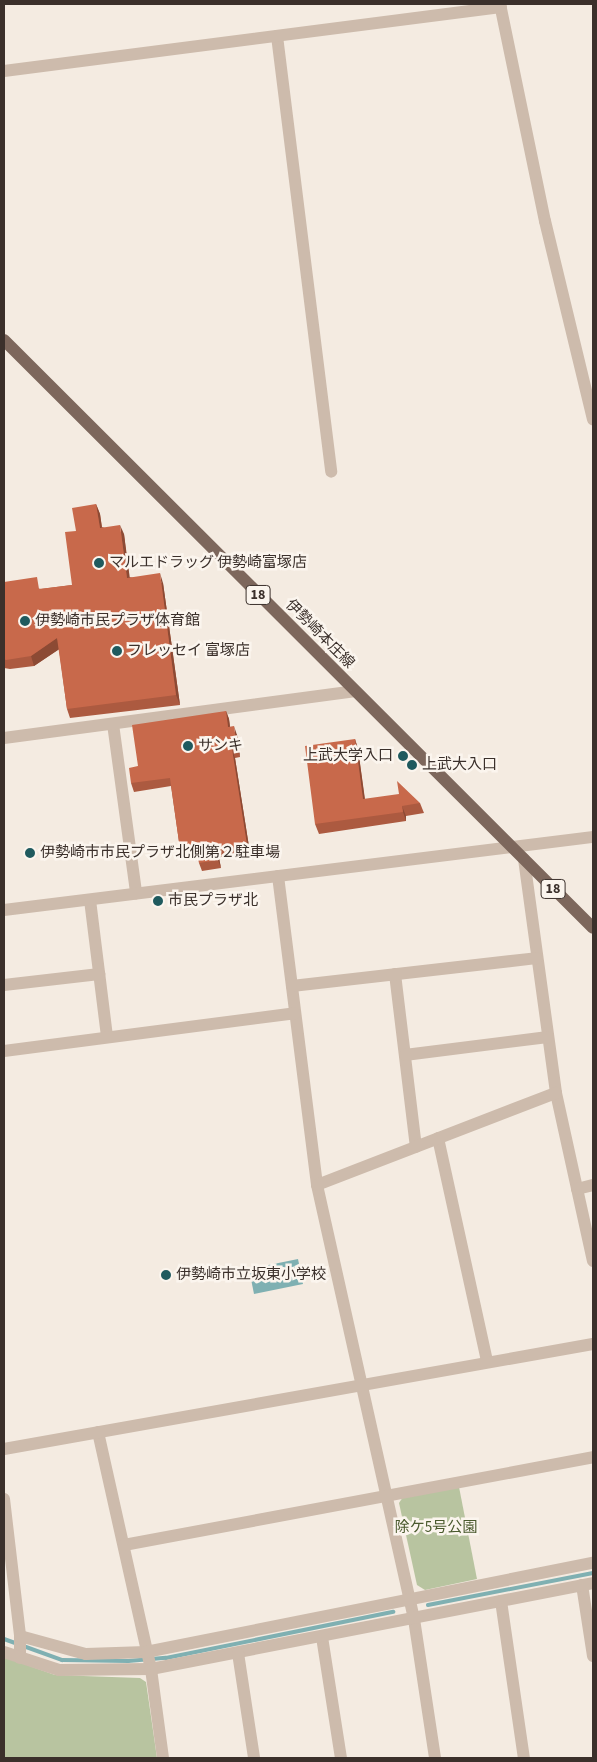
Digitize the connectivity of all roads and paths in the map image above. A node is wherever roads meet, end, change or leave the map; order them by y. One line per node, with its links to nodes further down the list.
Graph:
1 (501, 6): 2 (street); 5 (street)
2 (276, 36): 3 (street); 6 (street)
3 (4, 70)
4 (4, 340): 7 (main road, 伊勢崎本庄線 / 18)
5 (593, 419)
6 (331, 472)
7 (354, 691): 8 (street); 11 (main road, 伊勢崎本庄線 / 18)
8 (113, 724): 9 (street); 14 (street)
9 (4, 738)
10 (593, 837): 11 (street)
11 (514, 848): 12 (main road, 伊勢崎本庄線 / 18); 13 (street)
12 (524, 860): 17 (main road, 伊勢崎本庄線 / 18); 18 (street)
13 (278, 876): 14 (street); 22 (street)
14 (136, 893): 15 (street)
15 (90, 900): 16 (street); 19 (street)
16 (4, 910)
17 (593, 928)
18 (536, 958): 20 (street); 25 (street)
19 (100, 974): 21 (street); 24 (street)
20 (395, 974): 22 (street); 27 (street)
21 (4, 985)
22 (292, 986): 23 (street)
23 (295, 1013): 24 (street); 31 (street)
24 (108, 1037): 26 (street)
25 (548, 1037): 27 (street); 28 (street)
26 (4, 1051)
27 (405, 1055): 30 (street)
28 (556, 1093): 29 (street); 33 (street)
29 (438, 1138): 30 (street); 36 (street)
30 (416, 1146): 31 (street)
31 (317, 1185): 37 (street)
32 (593, 1185): 33 (street)
33 (577, 1188): 34 (street)
34 (593, 1261)
35 (593, 1344): 36 (street)
36 (487, 1361): 37 (street)
37 (361, 1384): 38 (street); 41 (street)
38 (98, 1432): 39 (street); 43 (street)
39 (4, 1449)
40 (593, 1457): 41 (street)
41 (386, 1495): 43 (street); 46 (street)
42 (4, 1500): 49 (street)
43 (124, 1545): 52 (street)
44 (593, 1563): 46 (street)
45 (588, 1584): 47 (street); 54 (street)
46 (410, 1599): 48 (street); 52 (street)
47 (501, 1601): 48 (street); 61 (street)
48 (414, 1619): 50 (street); 60 (street)
49 (20, 1636): 52 (street); 55 (street)
50 (322, 1637): 53 (street); 59 (street)
51 (4, 1652): 55 (street)
52 (146, 1652): 56 (street)
53 (238, 1653): 56 (street); 58 (street)
54 (593, 1656)
55 (20, 1658): 56 (street)
56 (151, 1670): 57 (street)
57 (163, 1758)
58 (254, 1758)
59 (341, 1758)
60 (434, 1758)
61 (524, 1758)

